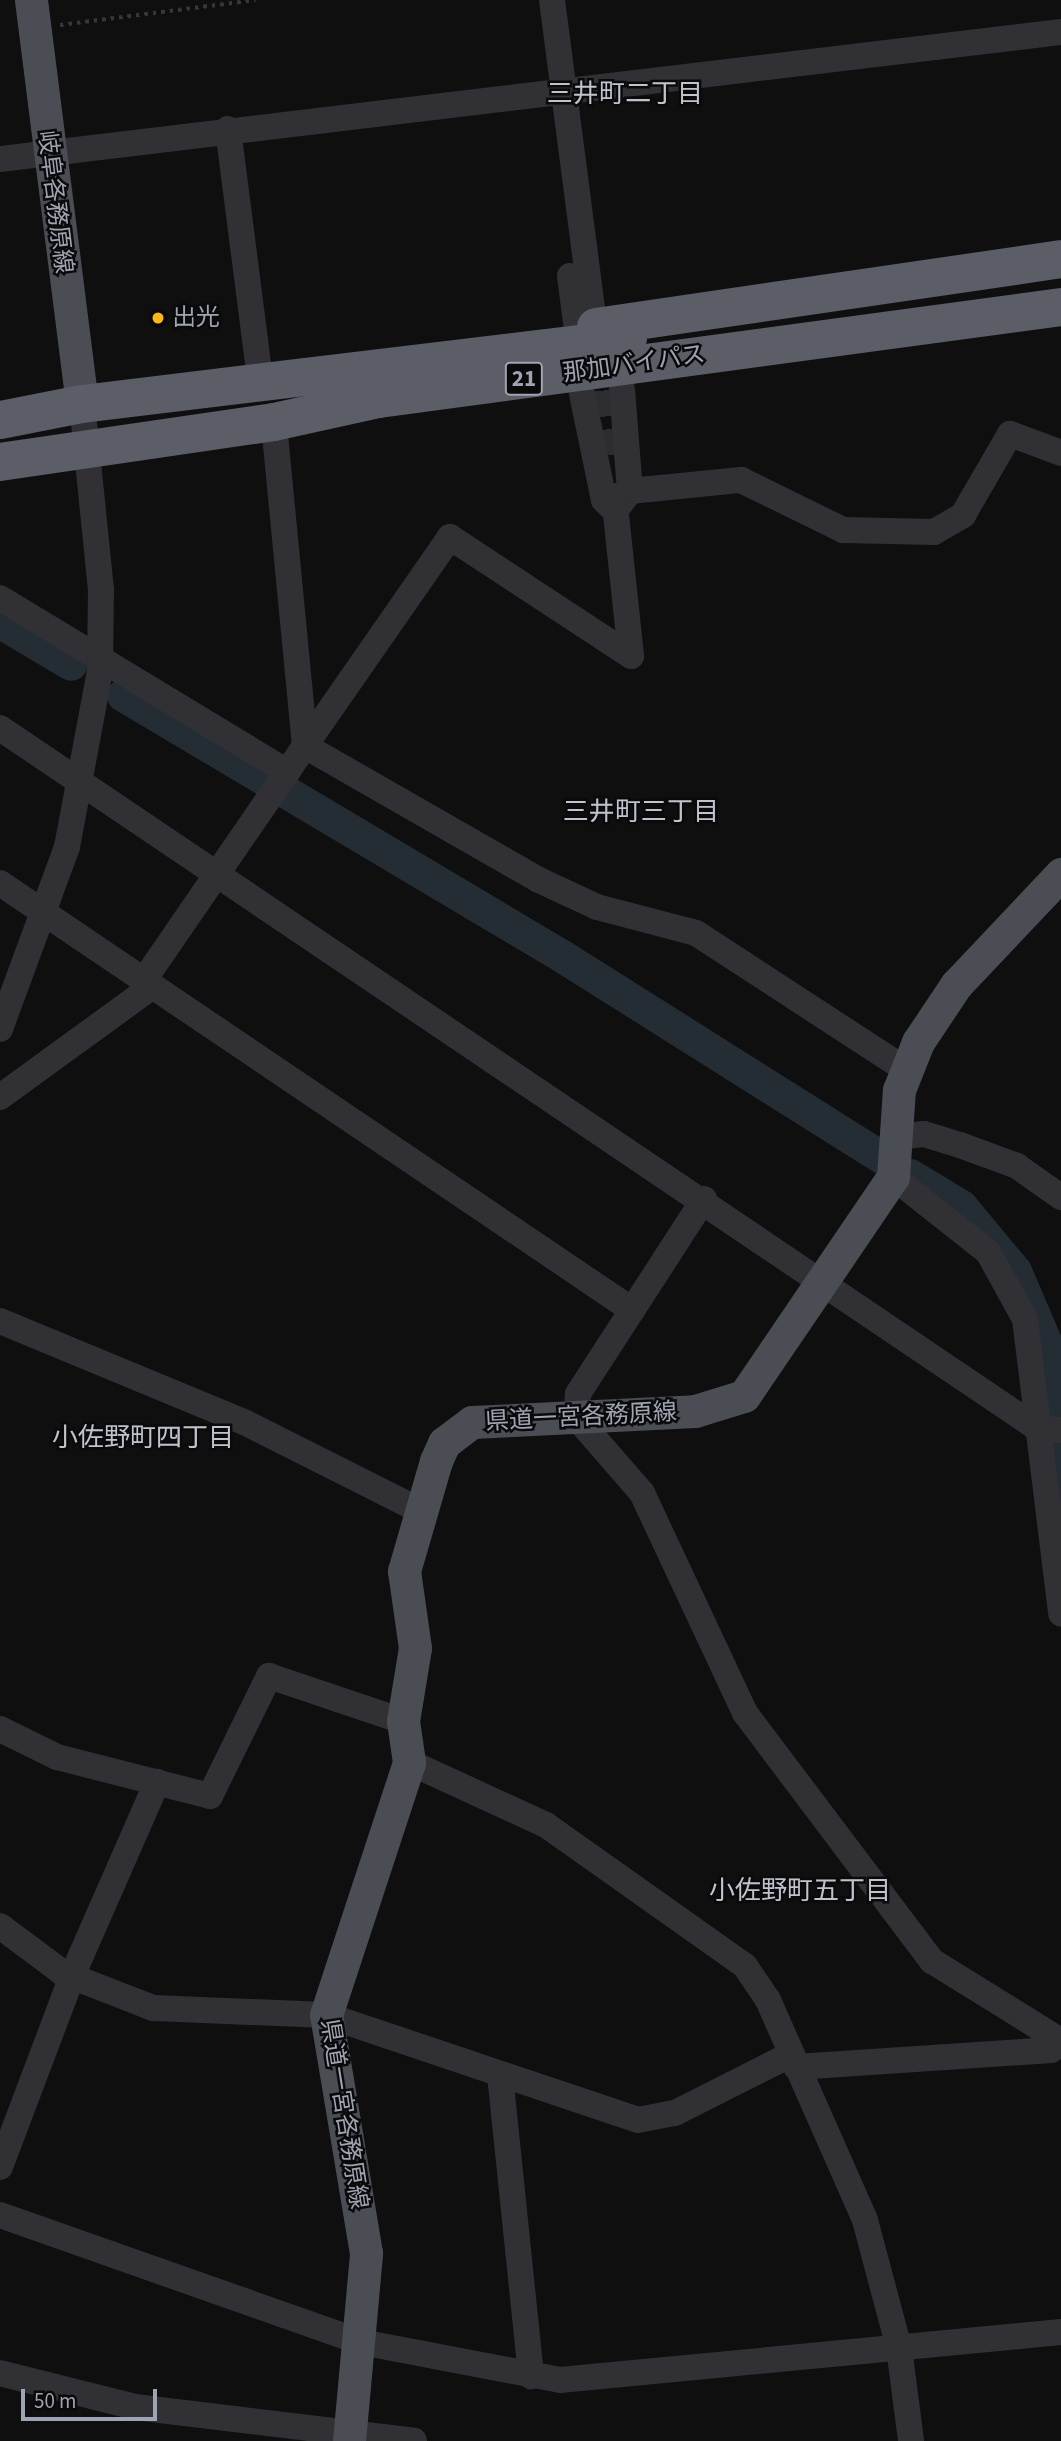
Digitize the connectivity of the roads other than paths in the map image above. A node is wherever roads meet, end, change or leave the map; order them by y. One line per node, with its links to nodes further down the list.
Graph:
1 (552, 0): 4 (street)
2 (32, 14): 6 (main road, 岐阜各務原線)
3 (1061, 32): 4 (street)
4 (562, 90): 5 (street); 8 (street)
5 (228, 130): 6 (street); 11 (street)
6 (48, 154): 7 (street); 15 (main road, 岐阜各務原線)
7 (0, 159)
8 (579, 210): 10 (street); 10 (street)
9 (1056, 296): 10 (highway); 11 (highway, 那加バイパス / 21); 12 (highway); 14 (highway, 那加バイパス / 21)
10 (594, 320): 11 (highway)
11 (277, 383): 15 (highway, 那加バイパス / 21)
12 (622, 389): 13 (highway); 22 (street)
13 (582, 394): 14 (highway); 22 (street)
14 (379, 399): 17 (highway, 那加バイパス / 21)
15 (82, 404): 16 (highway, 那加バイパス / 21); 18 (street)
16 (0, 420)
17 (274, 422): 18 (highway, 那加バイパス / 21); 26 (street)
18 (88, 452): 20 (highway, 那加バイパス / 21); 24 (street)
19 (1061, 453): 22 (street)
20 (0, 462)
21 (610, 463): 22 (street)
22 (623, 501): 26 (street)
23 (0, 598): 24 (street)
24 (100, 662): 27 (street); 28 (street)
25 (0, 728): 28 (street)
26 (305, 746): 27 (street); 35 (street)
27 (280, 782): 29 (street)
28 (83, 786): 29 (street); 32 (street)
29 (219, 874): 33 (street); 40 (street)
30 (1061, 874): 35 (main road, 県道一宮各務原線)
31 (0, 883): 32 (street)
32 (45, 915): 33 (street); 34 (street)
33 (146, 985): 36 (street); 42 (street)
34 (0, 1029)
35 (905, 1069): 37 (main road, 県道一宮各務原線)
36 (0, 1097)
37 (899, 1137): 38 (main road, 県道一宮各務原線); 39 (street)
38 (893, 1177): 41 (main road, 県道一宮各務原線); 45 (street)
39 (1061, 1197)
40 (704, 1199): 41 (street); 42 (street)
41 (828, 1282): 44 (main road, 県道一宮各務原線); 45 (street)
42 (632, 1310): 44 (street)
43 (0, 1321): 46 (street)
44 (576, 1417): 46 (main road, 県道一宮各務原線); 57 (street)
45 (1047, 1429): 47 (street)
46 (417, 1509): 48 (main road, 県道一宮各務原線)
47 (1061, 1614)
48 (403, 1721): 50 (main road, 県道一宮各務原線); 51 (street)
49 (0, 1729): 51 (street)
50 (409, 1762): 56 (main road, 県道一宮各務原線); 58 (street)
51 (157, 1782): 55 (street)
52 (0, 1926): 53 (street)
53 (27, 1946): 54 (street); 55 (street)
54 (0, 1948)
55 (72, 1976): 56 (street); 60 (street)
56 (326, 2015): 59 (street); 63 (main road, 県道一宮各務原線)
57 (1057, 2032): 58 (street)
58 (793, 2061): 59 (street); 64 (street)
59 (500, 2076): 66 (street)
60 (0, 2168)
61 (0, 2214): 63 (street)
62 (1061, 2332): 64 (street)
63 (361, 2342): 66 (street); 67 (main road, 県道一宮各務原線)
64 (899, 2348): 66 (street); 69 (street)
65 (0, 2373): 67 (street)
66 (531, 2376)
67 (349, 2437): 68 (street)
68 (414, 2441)
69 (911, 2441)

